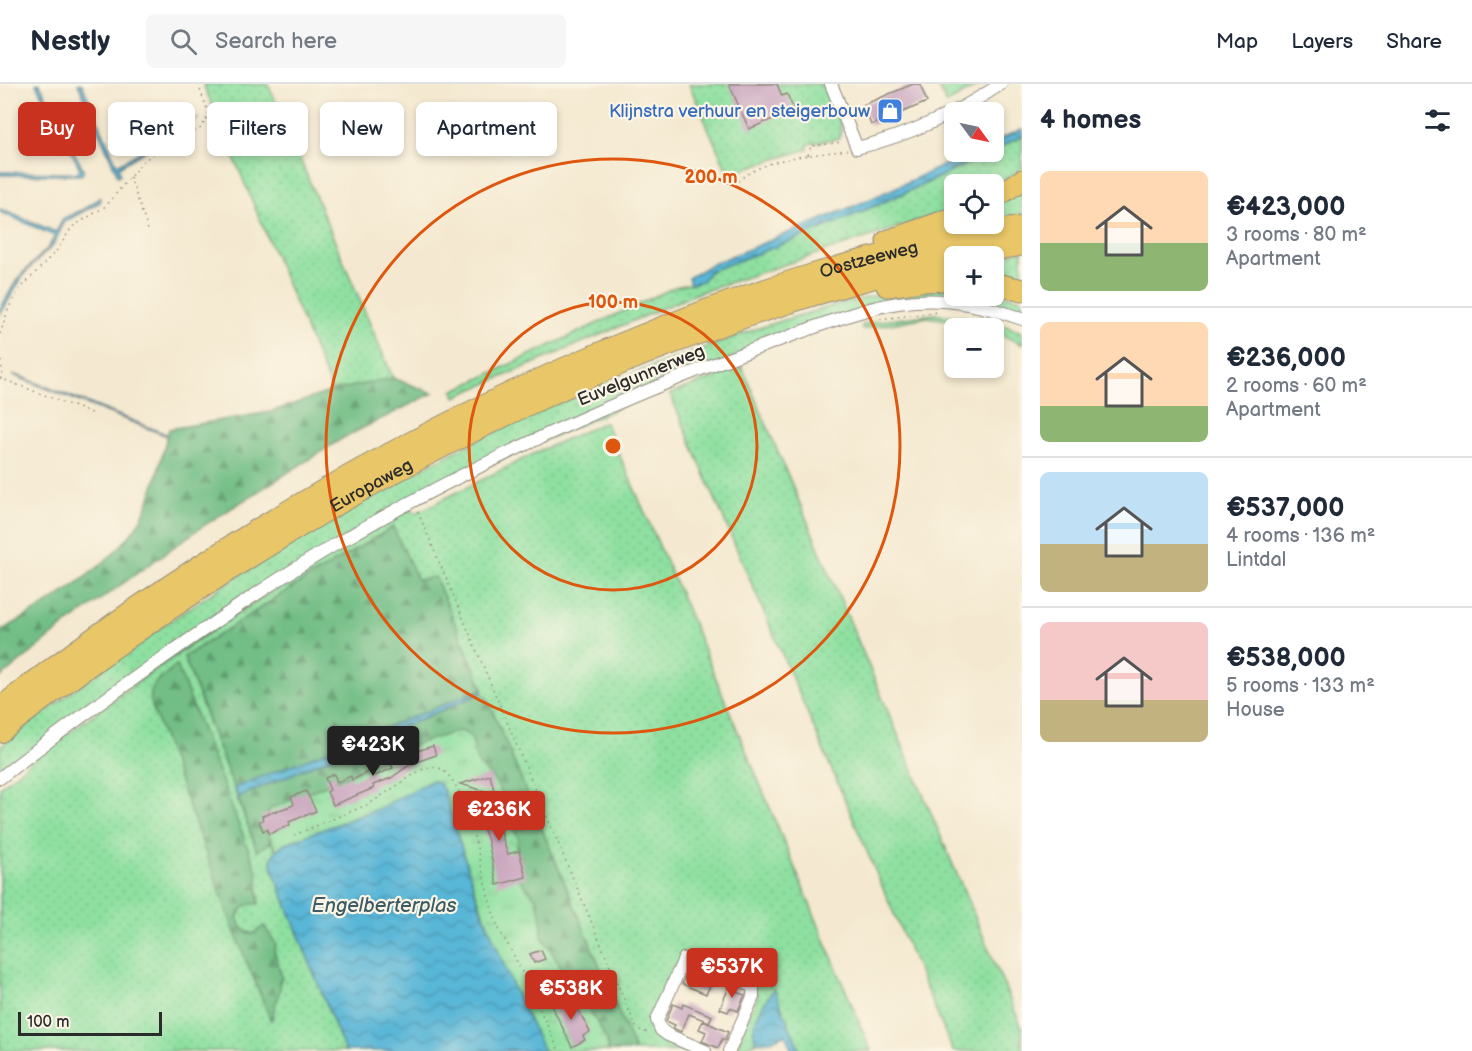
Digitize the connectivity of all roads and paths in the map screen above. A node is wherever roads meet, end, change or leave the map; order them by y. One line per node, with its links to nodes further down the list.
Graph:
1 (198, 84): 6 (path)
2 (831, 84): 4 (street)
3 (1001, 84): 4 (street)
4 (855, 144): 5 (path); 5 (path)
5 (808, 155): 7 (path)
6 (130, 177): 12 (path); 24 (path)
7 (738, 180)
8 (1022, 180): 9 (highway)
9 (1004, 192)
10 (944, 221): 20 (highway)
11 (1022, 227): 20 (highway, Oostzeeweg)
12 (148, 230)
13 (1022, 245): 14 (highway)
14 (1004, 248)
15 (944, 260): 19 (highway, Oostzeeweg)
16 (944, 280): 19 (highway)
17 (1004, 286): 18 (highway)
18 (1022, 290)
19 (777, 304): 30 (highway, Europaweg)
20 (718, 306): 29 (highway, Europaweg)
21 (943, 312): 22 (path)
22 (877, 319)
23 (1022, 319): 31 (street, Euvelgunnerweg)
24 (0, 334)
25 (0, 355): 26 (path)
26 (1, 379): 27 (path)
27 (91, 413)
28 (416, 509): 33 (path)
29 (0, 708)
30 (0, 732)
31 (0, 778)
32 (294, 835): 34 (path)
33 (661, 1030): 35 (street); 36 (street)
34 (559, 1051)
35 (705, 1051)
36 (729, 1051)

